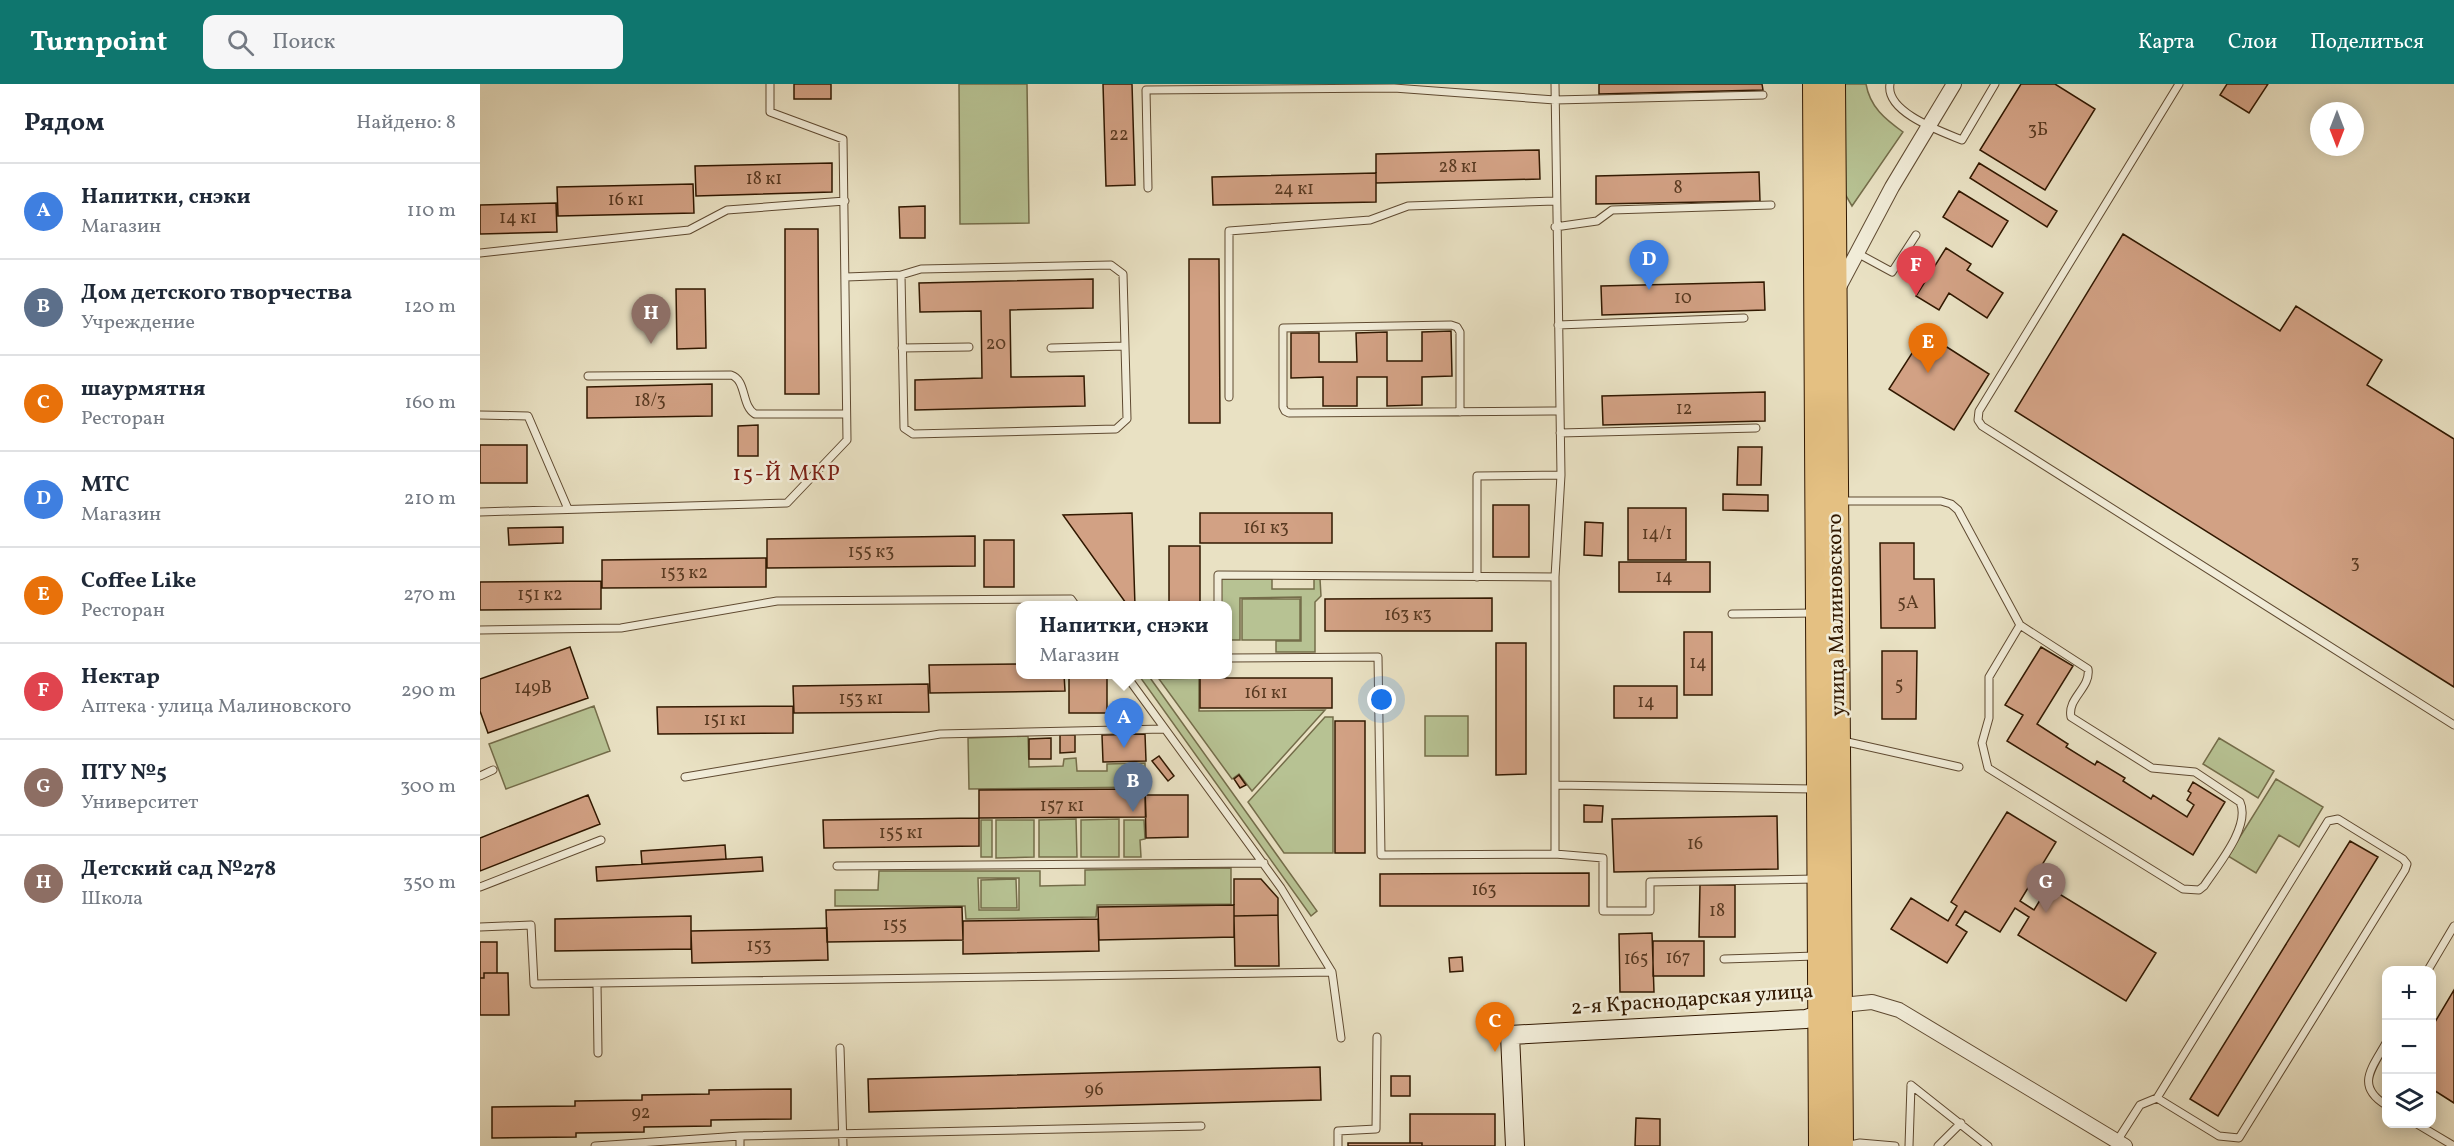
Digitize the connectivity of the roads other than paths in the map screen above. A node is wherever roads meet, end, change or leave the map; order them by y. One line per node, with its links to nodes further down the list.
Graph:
1 (770, 84): 13 (lane)
2 (1555, 84): 10 (lane)
3 (1815, 84): 45 (highway, улица Малиновского)
4 (1833, 84): 22 (highway, улица Малиновского)
5 (1890, 84): 11 (lane)
6 (1954, 84): 11 (street)
7 (1995, 84): 11 (lane)
8 (2179, 84): 51 (lane)
9 (1764, 94): 10 (lane)
10 (1555, 100): 12 (lane); 14 (lane)
11 (1930, 126): 19 (street)
12 (1148, 188)
13 (845, 201): 18 (lane); 21 (lane)
14 (1555, 201): 16 (lane); 30 (lane)
15 (1771, 206): 16 (lane)
16 (1556, 227): 24 (lane)
17 (1916, 235): 19 (lane)
18 (480, 253)
19 (1857, 253): 22 (street)
20 (901, 275): 21 (lane); 25 (lane); 27 (lane)
21 (846, 277): 33 (lane)
22 (1834, 297): 38 (highway, улица Малиновского)
23 (1744, 318): 24 (lane)
24 (1558, 325): 31 (lane)
25 (1125, 346): 27 (lane); 28 (lane)
26 (969, 347): 27 (lane)
27 (902, 348)
28 (1051, 348)
29 (588, 376): 33 (lane)
30 (1229, 398)
31 (1559, 411): 32 (lane); 36 (lane)
32 (1460, 412): 32 (lane)
33 (846, 414): 39 (lane)
34 (480, 415): 39 (lane)
35 (1755, 428): 36 (lane)
36 (1560, 433): 37 (lane)
37 (1561, 475): 41 (lane); 42 (lane)
38 (1835, 501): 47 (lane); 53 (highway, улица Малиновского)
39 (568, 509): 40 (lane)
40 (480, 512)
41 (1477, 577): 42 (lane); 44 (lane)
42 (1555, 577): 58 (lane)
43 (1072, 601): 48 (lane)
44 (1218, 601)
45 (1819, 613): 46 (lane); 59 (highway, улица Малиновского)
46 (1732, 614)
47 (2020, 624): 47 (lane)
48 (480, 630)
49 (1232, 658): 61 (lane)
50 (1128, 679): 52 (lane)
51 (2454, 725)
52 (1164, 729): 57 (lane); 62 (lane)
53 (1838, 740): 54 (lane); 73 (highway, улица Малиновского)
54 (1959, 767)
55 (493, 770): 56 (lane)
56 (480, 776)
57 (685, 777)
58 (1555, 784): 59 (lane); 61 (lane)
59 (1820, 789): 64 (highway, улица Малиновского)
60 (600, 840): 65 (lane)
61 (1555, 854): 64 (lane)
62 (1264, 863): 63 (lane); 71 (lane)
63 (837, 866)
64 (1820, 879): 68 (highway, улица Малиновского)
65 (480, 887)
66 (2454, 926): 70 (lane)
67 (480, 927): 72 (lane)
68 (1821, 956): 69 (lane); 73 (highway, улица Малиновского)
69 (1724, 959)
70 (2430, 966)
71 (1332, 972): 72 (lane); 75 (lane)
72 (597, 984): 78 (lane)
73 (1832, 1010): 86 (street, 2-я Краснодарская улица); 87 (highway, улица Малиновского); 92 (street, 2-я Краснодарская улица); 93 (highway, улица Малиновского)
74 (1377, 1037): 91 (lane)
75 (1341, 1038)
76 (840, 1048): 84 (lane)
77 (2382, 1050): 80 (lane)
78 (598, 1053)
79 (2157, 1098): 79 (lane); 86 (lane)
80 (2382, 1102)
81 (1961, 1123): 95 (lane); 96 (lane); 97 (lane)
82 (1201, 1126): 84 (lane)
83 (2424, 1128): 98 (lane)
84 (843, 1133): 85 (lane); 90 (lane)
85 (740, 1136): 88 (lane); 89 (lane)
86 (2121, 1144)
87 (1853, 1145): 94 (lane)
88 (595, 1146)
89 (740, 1146)
90 (843, 1146)
91 (1338, 1146)
92 (1515, 1146)
93 (1821, 1146)
94 (1895, 1146)
95 (1909, 1146)
96 (1938, 1146)
97 (1988, 1146)
98 (2454, 1146)

